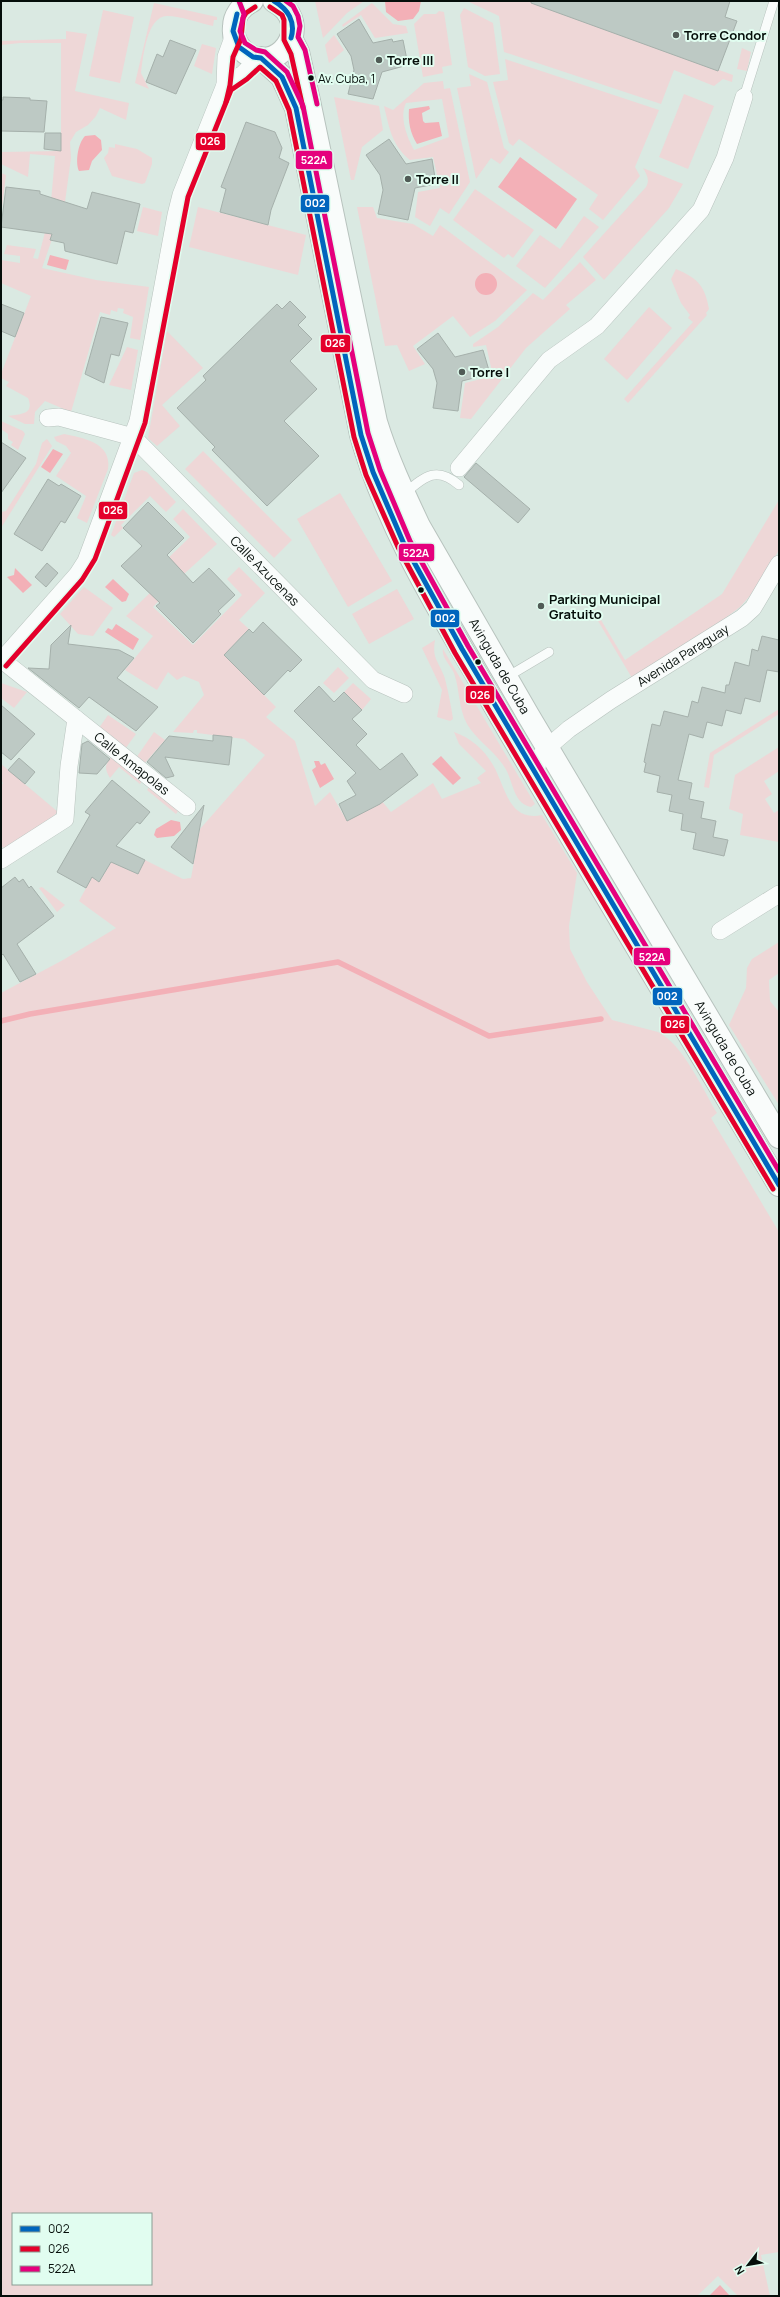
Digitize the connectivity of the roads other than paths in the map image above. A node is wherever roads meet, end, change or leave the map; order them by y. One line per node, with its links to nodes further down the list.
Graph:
1 (774, 1): 7 (lane)
2 (283, 4): 4 (main road)
3 (239, 13): 5 (main road, Avinguda de Cuba); 6 (street)
4 (291, 38): 5 (main road); 12 (main road, Avinguda de Cuba)
5 (260, 58): 6 (street); 22 (main road, Avinguda de Cuba)
6 (225, 85): 9 (street)
7 (744, 97): 10 (street)
8 (48, 418): 9 (street)
9 (133, 437): 15 (street); 17 (street, Calle Azucenas)
10 (459, 468)
11 (459, 485): 12 (lane)
12 (404, 494): 16 (main road, Avinguda de Cuba)
13 (779, 564): 20 (street, Avenida Paraguay)
14 (549, 652): 16 (lane)
15 (1, 660): 19 (street, Calle Amapolas)
16 (507, 677): 18 (main road, Avinguda de Cuba)
17 (404, 694)
18 (528, 715): 20 (street); 21 (main road, Avinguda de Cuba)
19 (76, 719): 23 (street, Calle Amapolas); 24 (street, Calle Amapolas)
20 (569, 729): 21 (street, Avenida Paraguay)
21 (548, 747): 22 (street, Avenida Paraguay); 27 (main road, Avinguda de Cuba)
22 (536, 778): 28 (main road, Avinguda de Cuba)
23 (187, 807)
24 (1, 860)
25 (779, 894): 26 (street)
26 (720, 931)
27 (779, 1137)
28 (779, 1185)

